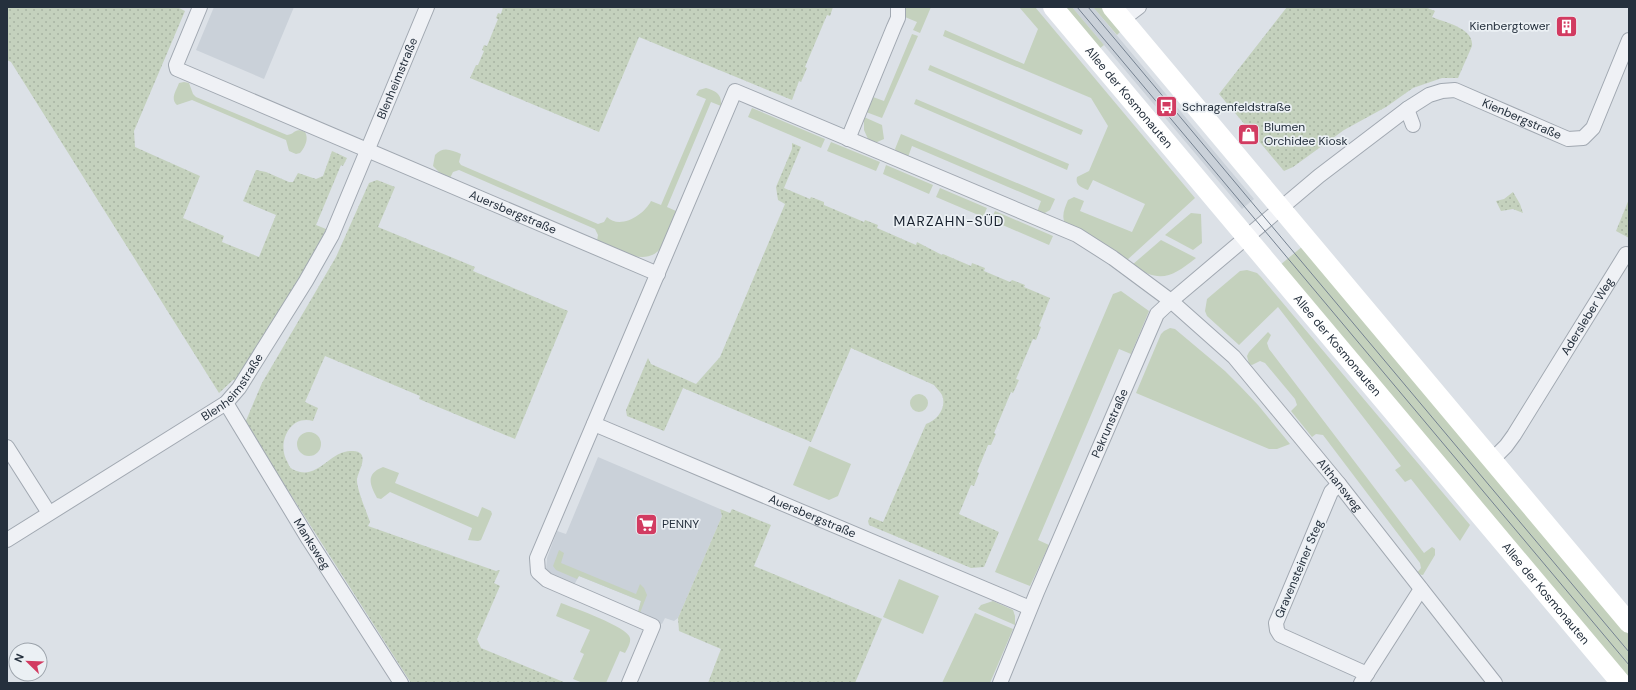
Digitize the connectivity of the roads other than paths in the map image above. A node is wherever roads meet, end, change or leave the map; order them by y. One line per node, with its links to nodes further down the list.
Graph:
1 (200, 7): 11 (street)
2 (427, 7): 11 (street, Blenheimstraße)
3 (898, 7): 10 (street)
4 (1053, 7): 13 (main road, Allee der Kosmonauten)
5 (1139, 7): 6 (street)
6 (1117, 13): 12 (main road)
7 (1629, 40): 8 (street, Kienbergstraße)
8 (1407, 109): 9 (street); 12 (street, Kienbergstraße)
9 (1413, 125)
10 (848, 139): 15 (street); 16 (street)
11 (367, 150): 15 (street, Auersbergstraße); 17 (street, Blenheimstraße)
12 (1281, 208): 13 (street, Pekrunstraße); 20 (main road)
13 (1246, 237): 16 (street, Pekrunstraße); 32 (main road, Allee der Kosmonauten)
14 (1629, 256): 20 (street, Adersleber Weg)
15 (658, 274): 18 (street)
16 (1171, 301): 21 (street, Althansweg); 25 (street, Pekrunstraße)
17 (226, 403): 22 (street, Blenheimstraße); 28 (street, Manksweg)
18 (594, 424): 25 (street, Auersbergstraße); 29 (street)
19 (7, 447): 22 (street)
20 (1492, 460): 26 (main road)
21 (1339, 484): 24 (street, Althansweg); 27 (street, Gravensteiner Steg)
22 (49, 513): 23 (street, Blenheimstraße)
23 (7, 540)
24 (1421, 589): 27 (street, Gravensteiner Steg); 31 (street, Althansweg)
25 (1030, 608): 30 (street, Pekrunstraße)
26 (1629, 623)
27 (1364, 678)
28 (401, 683)
29 (629, 683)
30 (1000, 683)
31 (1495, 683)
32 (1621, 683)

